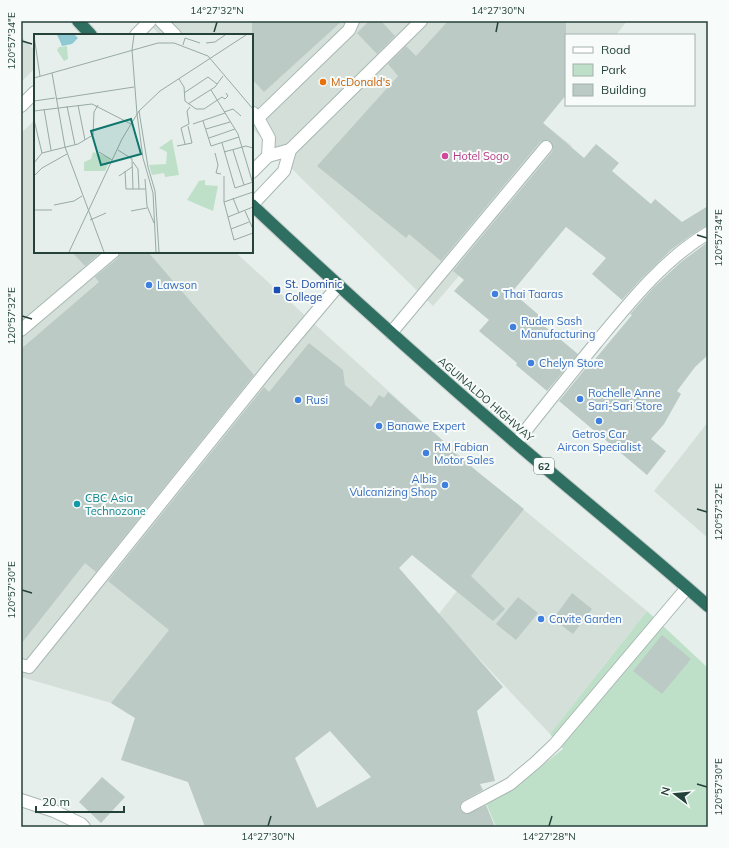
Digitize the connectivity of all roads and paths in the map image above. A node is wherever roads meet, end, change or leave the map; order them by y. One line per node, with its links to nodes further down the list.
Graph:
1 (78, 21): 6 (highway)
2 (150, 21): 7 (street)
3 (161, 21): 8 (street)
4 (353, 21): 11 (street)
5 (421, 21): 13 (street)
6 (89, 34)
7 (137, 34)
8 (174, 34)
9 (34, 93): 10 (street)
10 (21, 106)
11 (255, 115): 14 (street)
12 (546, 147): 22 (street)
13 (290, 150): 14 (street); 16 (street)
14 (268, 156): 15 (street)
15 (253, 171)
16 (253, 204)
17 (253, 206): 20 (highway, AGUINALDO HIGHWAY / 62)
18 (708, 233): 23 (street)
19 (112, 253): 21 (street)
20 (338, 286): 22 (highway, AGUINALDO HIGHWAY / 62); 26 (street)
21 (21, 330)
22 (391, 333): 23 (highway, AGUINALDO HIGHWAY / 62)
23 (516, 443): 24 (highway, AGUINALDO HIGHWAY / 62)
24 (687, 588): 25 (highway, AGUINALDO HIGHWAY / 62); 28 (street)
25 (708, 606)
26 (21, 665)
27 (21, 800): 29 (street)
28 (467, 807)
29 (84, 827)

